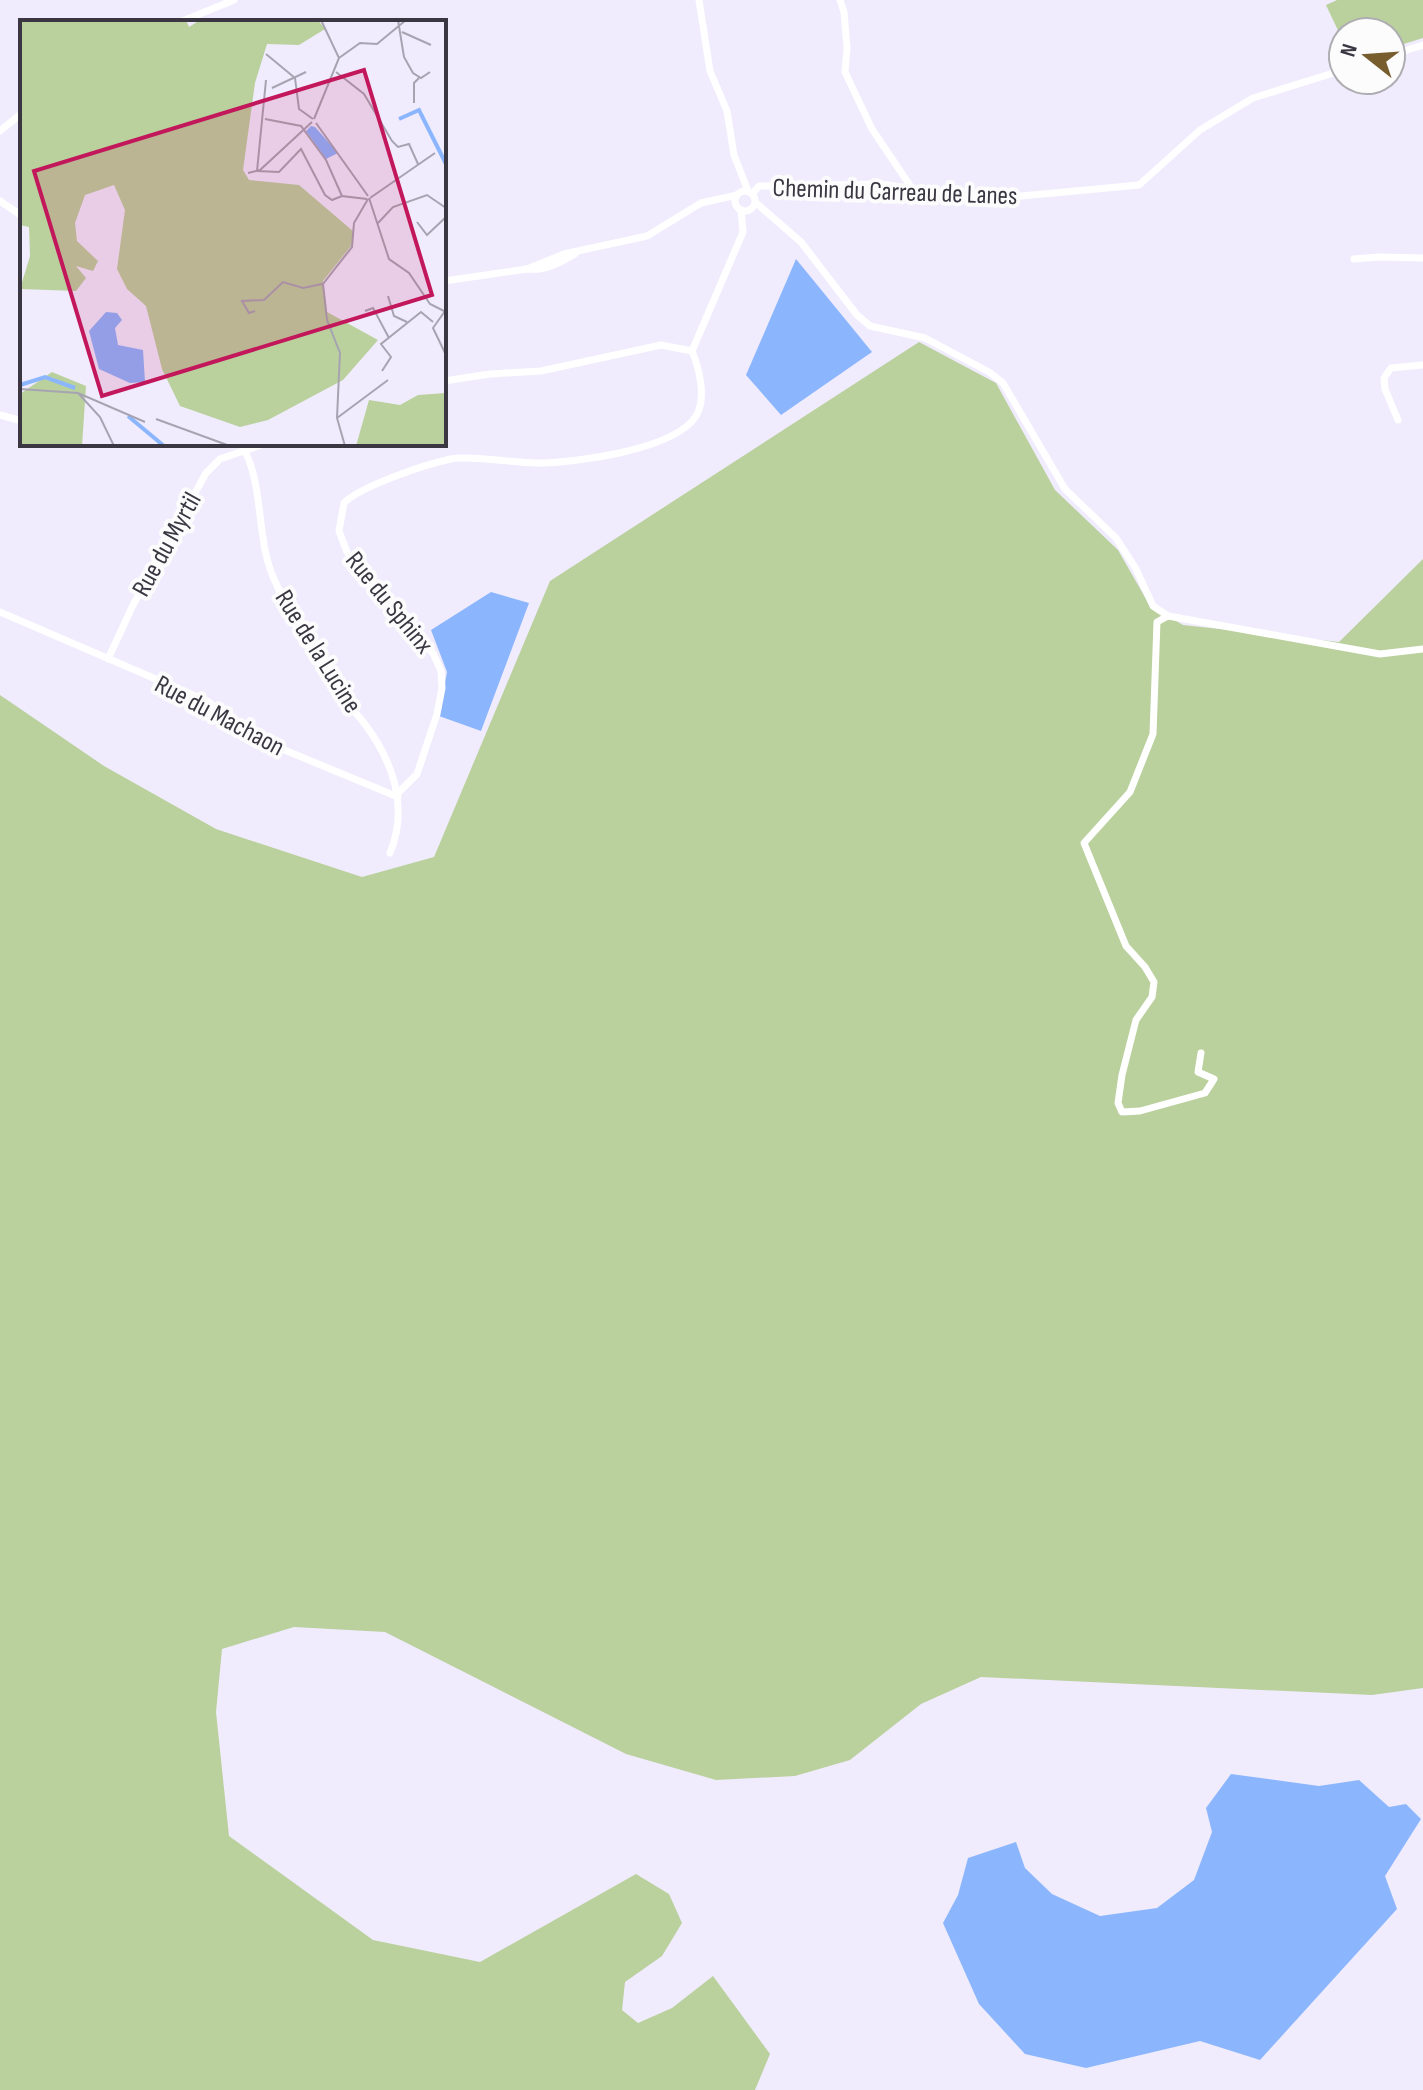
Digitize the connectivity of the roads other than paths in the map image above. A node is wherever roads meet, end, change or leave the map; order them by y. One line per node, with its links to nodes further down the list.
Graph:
1 (234, 0): 4 (street)
2 (699, 0): 9 (street)
3 (840, 0): 8 (street)
4 (185, 20)
5 (1327, 75): 8 (street, Chemin du Carreau de Lanes)
6 (20, 115): 7 (street)
7 (0, 131)
8 (911, 187): 9 (street, Chemin du Carreau de Lanes)
9 (744, 193): 10 (street, Chemin du Carreau de Lanes); 12 (street); 12 (street)
10 (717, 198): 12 (street, Chemin du Carreau de Lanes); 16 (street, Chemin du Carreau de Lanes)
11 (0, 201): 13 (street)
12 (747, 208): 17 (street); 25 (street)
13 (20, 215)
14 (1423, 258): 15 (street)
15 (1354, 259)
16 (446, 281)
17 (692, 351): 19 (street); 28 (street, Rue du Sphinx)
18 (1423, 365): 22 (street)
19 (446, 381)
20 (0, 415): 21 (street)
21 (20, 420)
22 (1398, 420)
23 (243, 447): 27 (street, Rue du Myrtil); 28 (street, Rue de la Lucine)
24 (0, 612): 27 (street, Rue du Machaon)
25 (1168, 616): 26 (street); 30 (street)
26 (1423, 649)
27 (108, 659): 28 (street, Rue du Machaon)
28 (397, 796): 29 (street, Rue de la Lucine)
29 (390, 853)
30 (1201, 1053)

